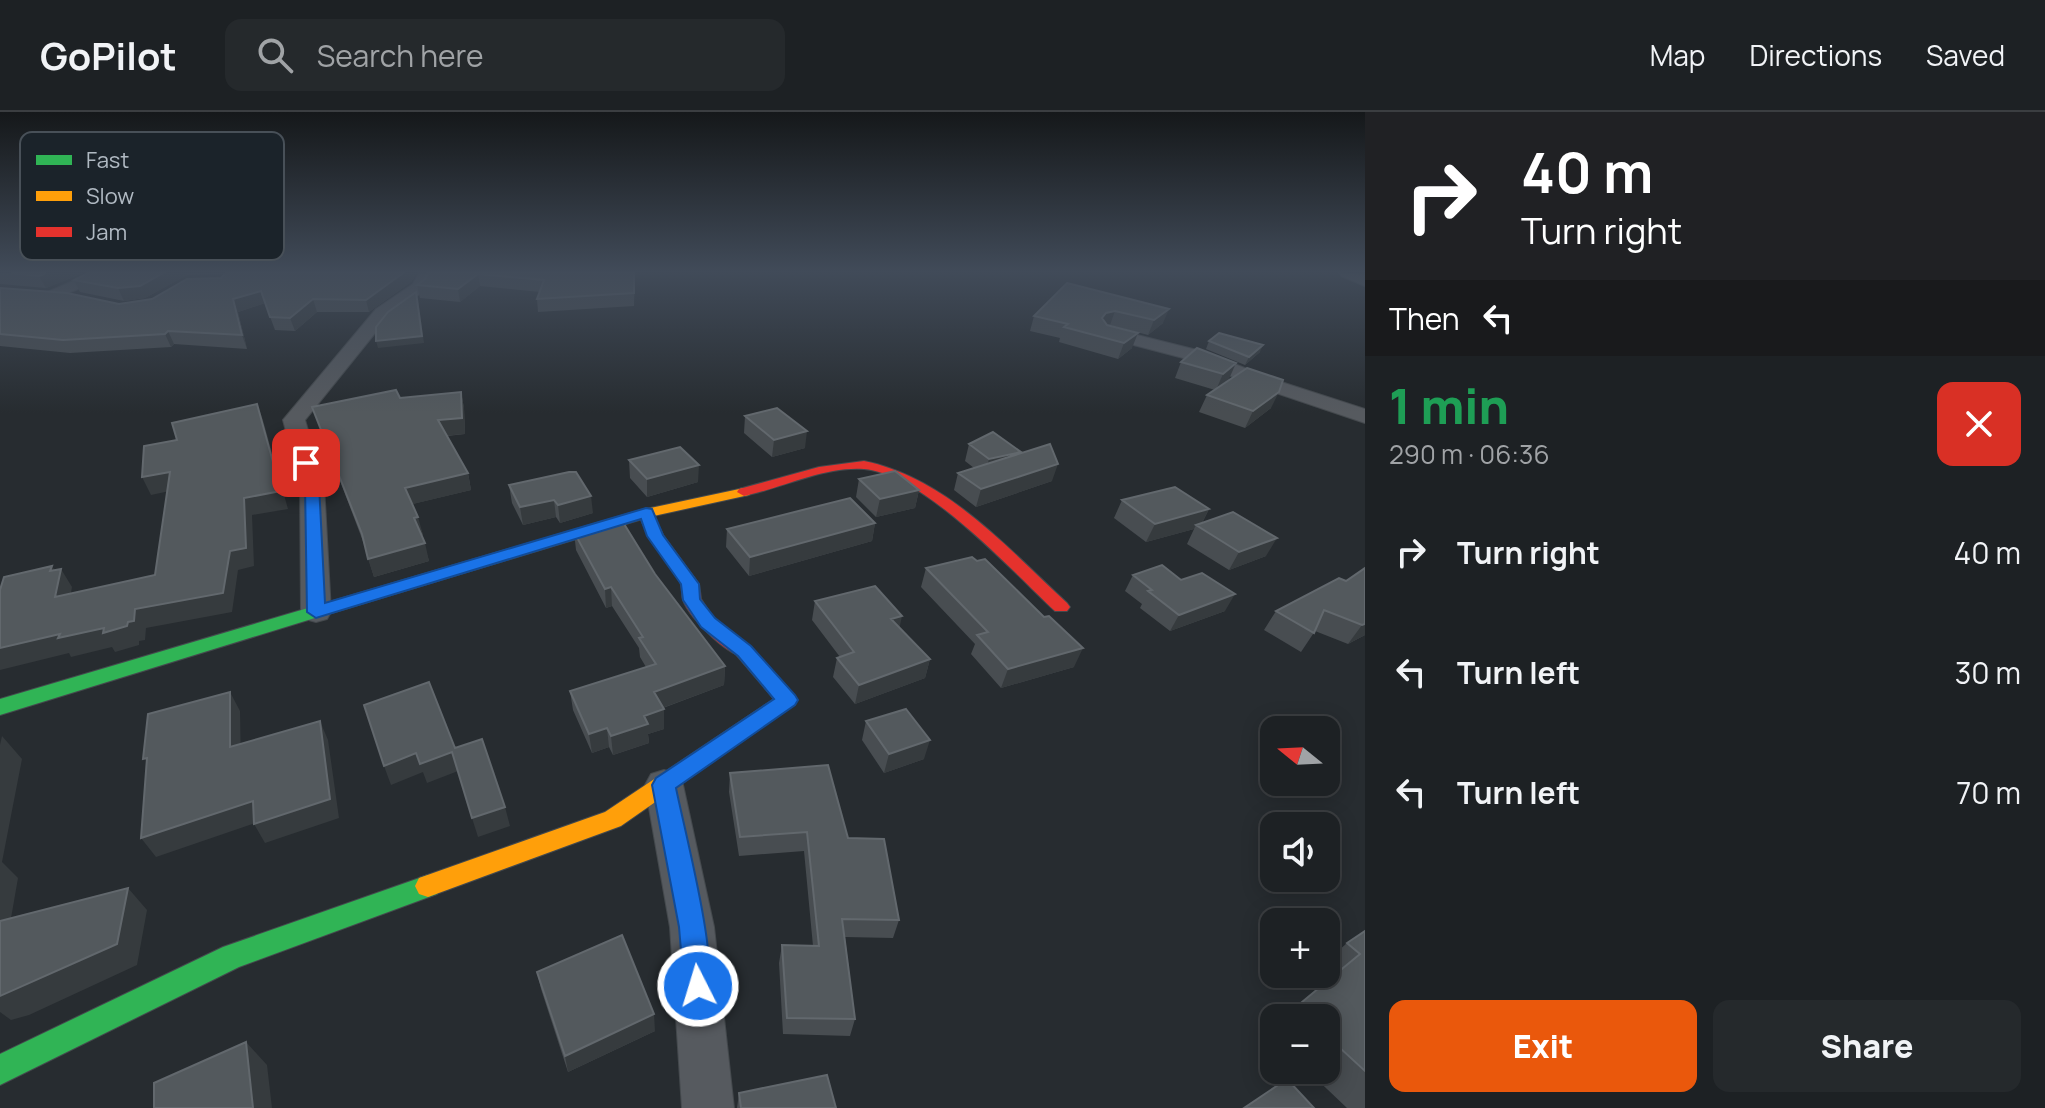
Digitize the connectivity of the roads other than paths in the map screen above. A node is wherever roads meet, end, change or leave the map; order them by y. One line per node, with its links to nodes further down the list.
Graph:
1 (377, 319): 6 (street)
2 (1109, 333): 3 (street)
3 (1365, 416)
4 (646, 513): 5 (street); 6 (street); 8 (street)
5 (1061, 607)
6 (316, 612): 7 (street)
7 (0, 707)
8 (664, 785): 9 (street); 10 (street)
9 (0, 1070)
10 (708, 1108)

